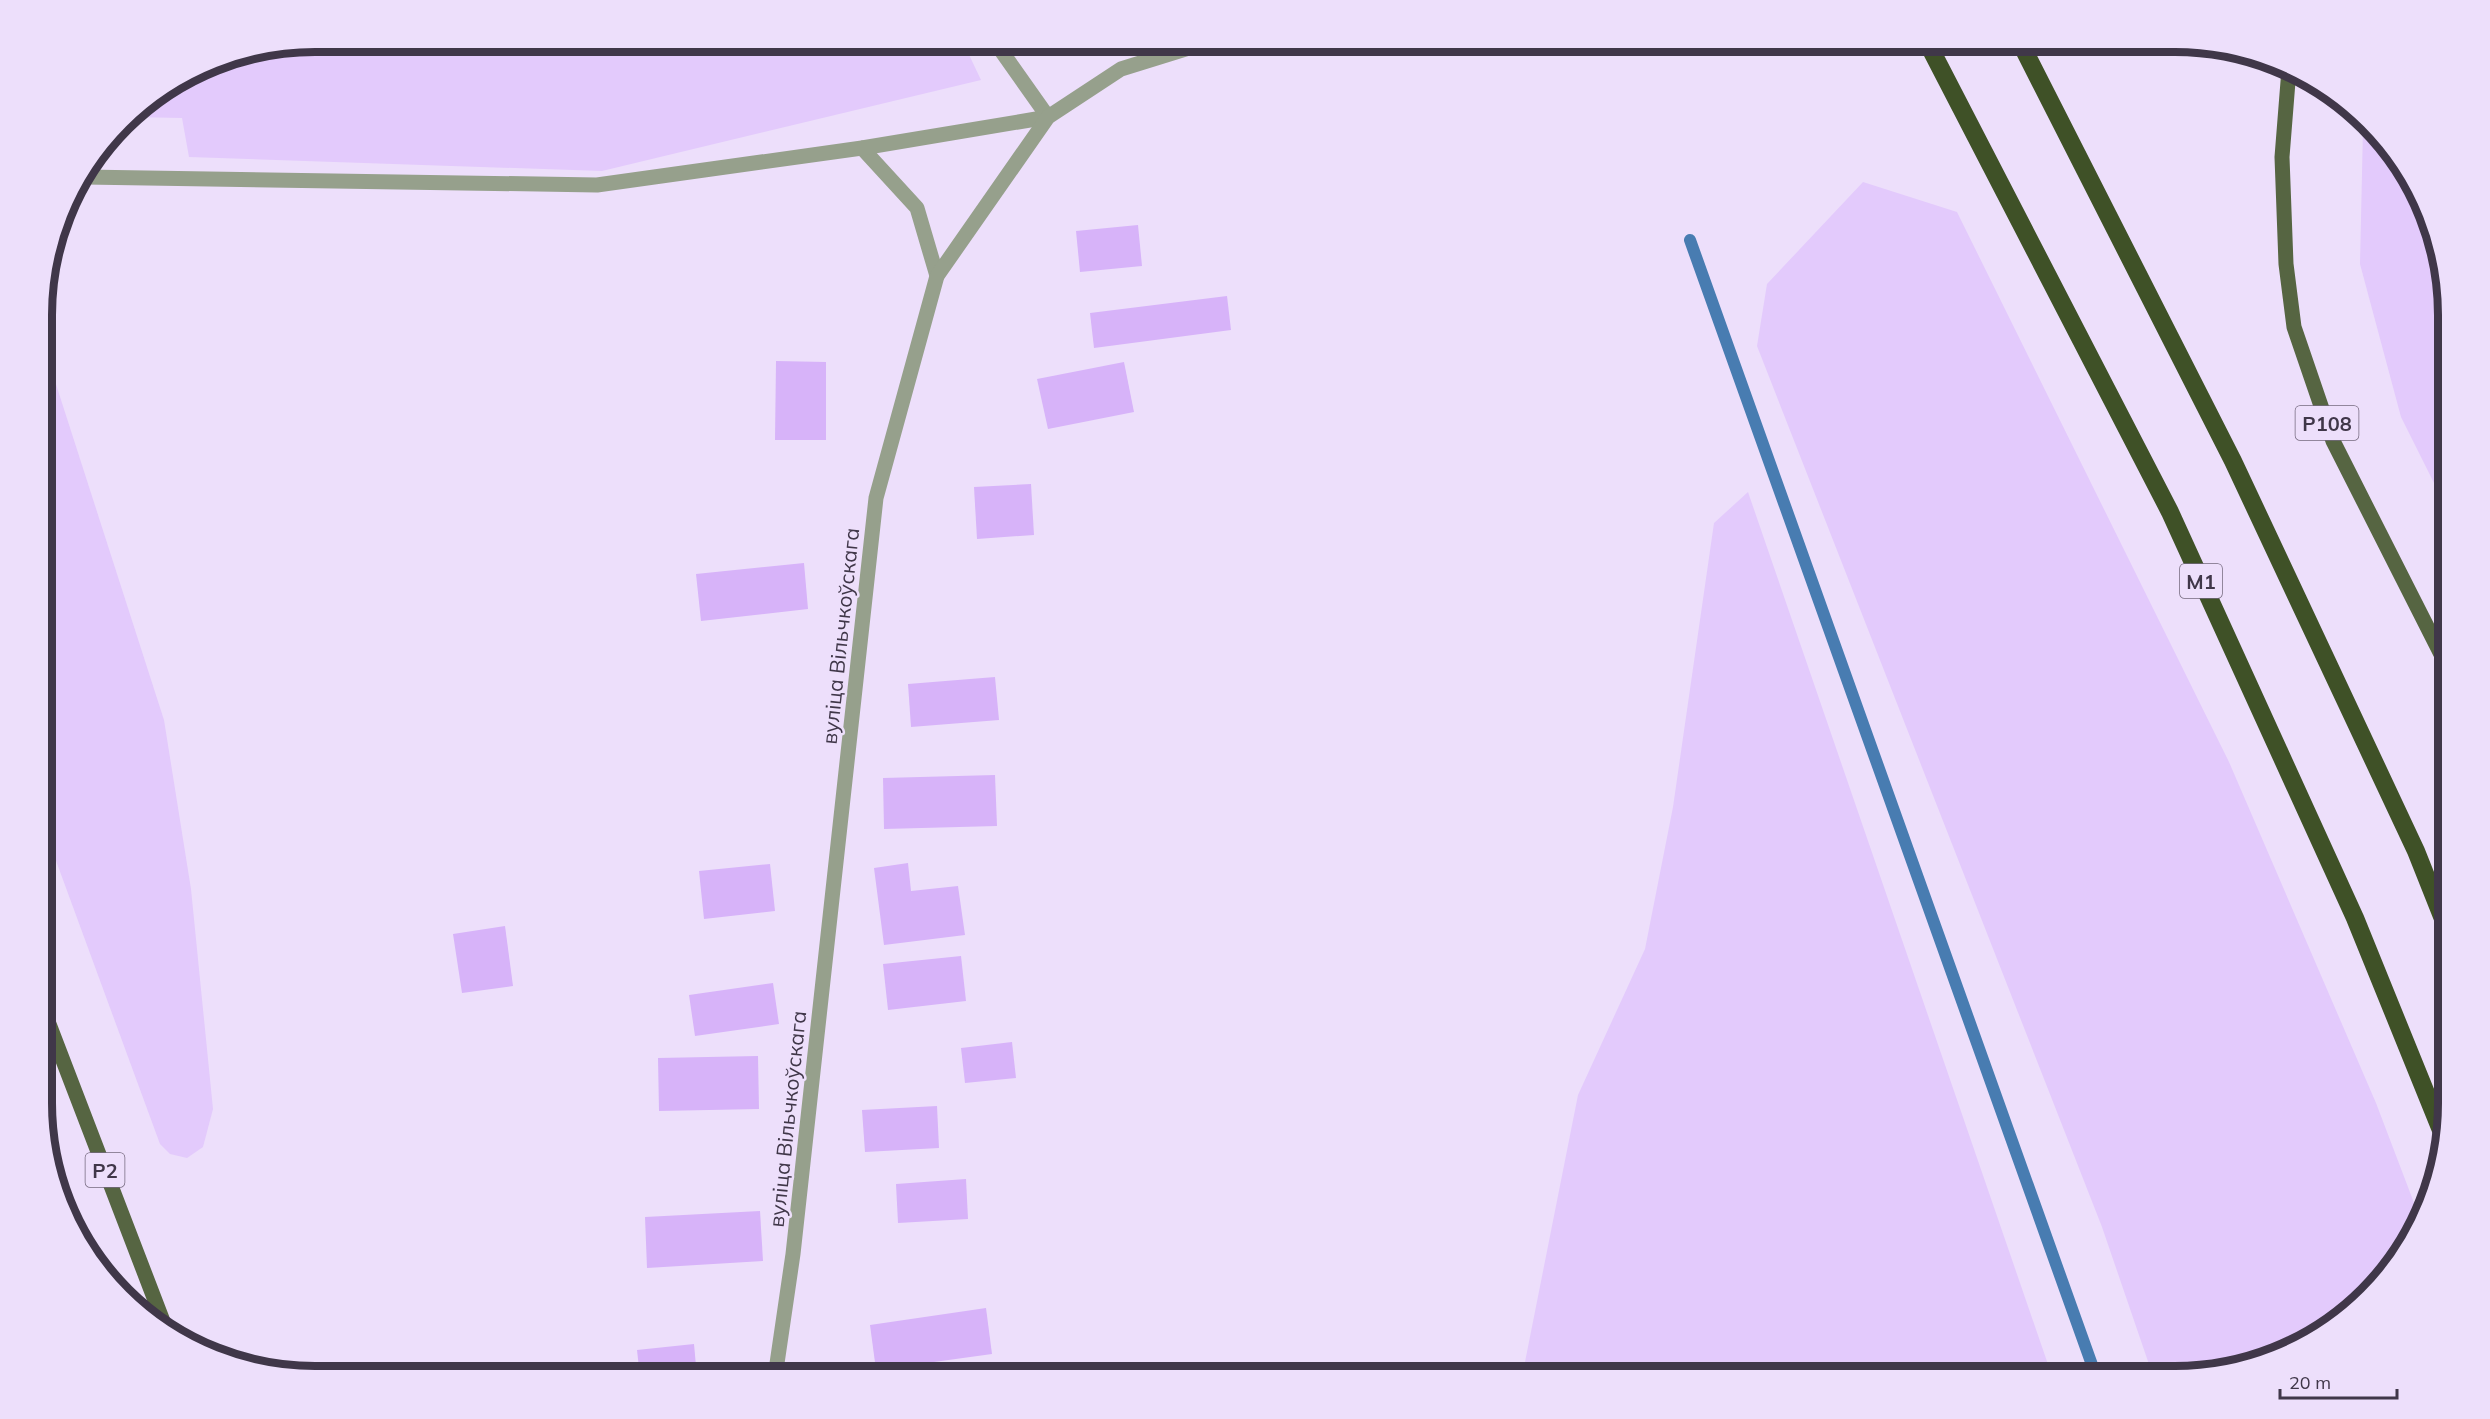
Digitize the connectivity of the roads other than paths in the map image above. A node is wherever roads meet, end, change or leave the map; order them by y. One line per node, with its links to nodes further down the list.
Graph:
1 (1002, 52): 6 (street)
2 (1176, 52): 6 (street, вуліца Вільчкоўскага)
3 (1932, 52): 13 (highway, М1)
4 (2025, 52): 11 (highway)
5 (2287, 78): 10 (main road, Р108)
6 (1048, 117): 7 (street); 9 (street, вуліца Вільчкоўскага)
7 (862, 148): 8 (street); 9 (street)
8 (92, 177)
9 (937, 276): 15 (street, вуліца Вільчкоўскага)
10 (2438, 648)
11 (2438, 906)
12 (52, 1032): 14 (main road, Р2)
13 (2437, 1120)
14 (161, 1316)
15 (777, 1366)

